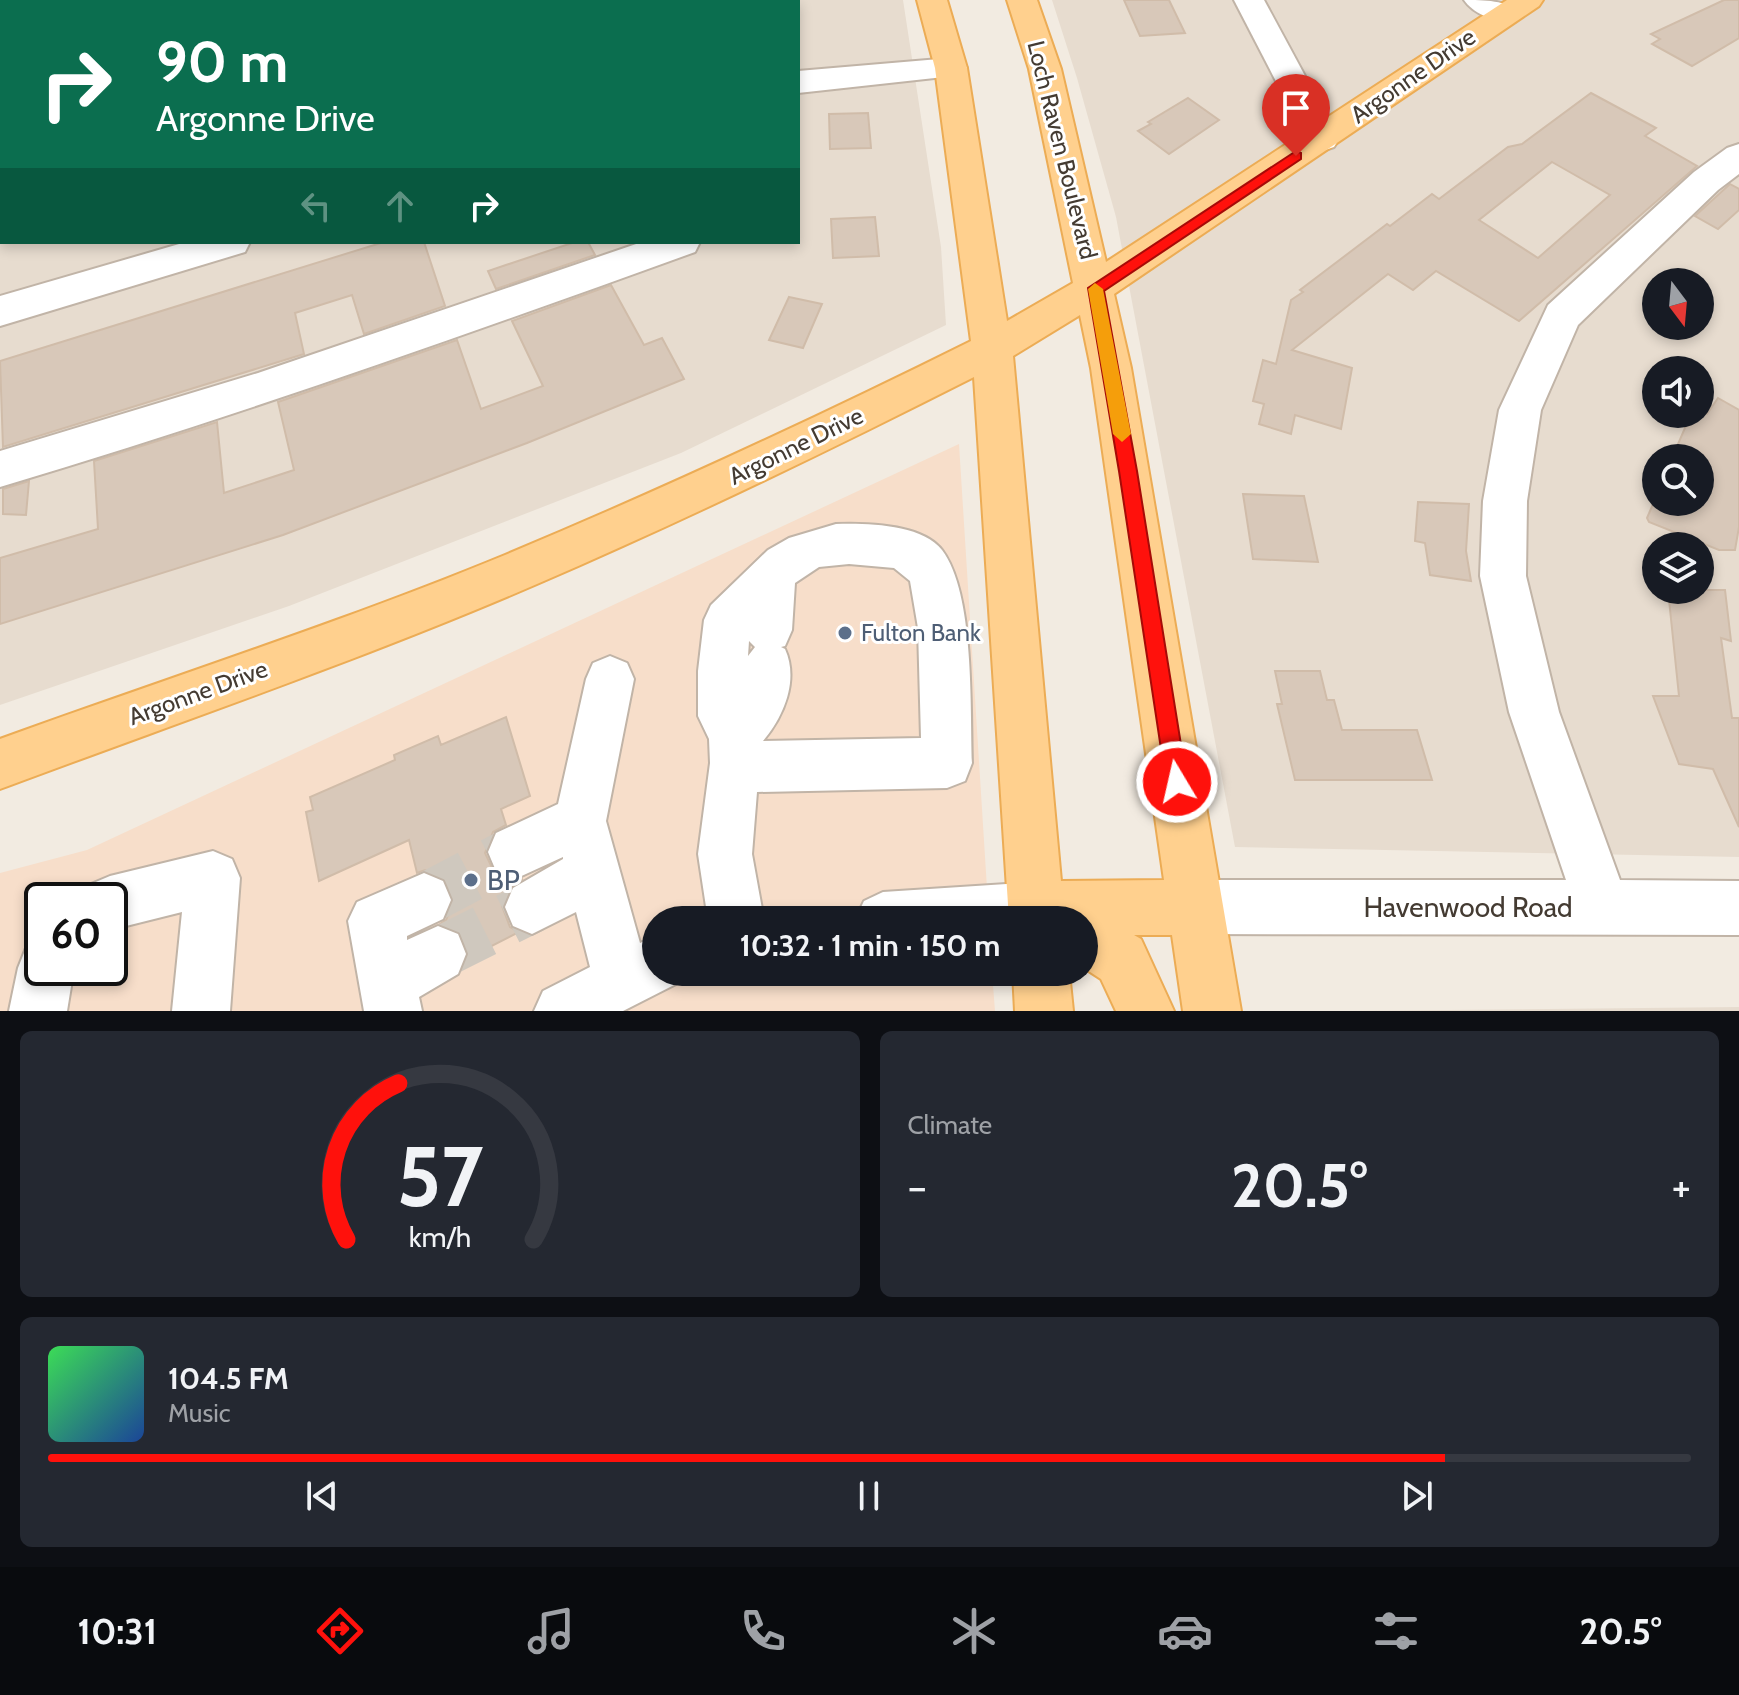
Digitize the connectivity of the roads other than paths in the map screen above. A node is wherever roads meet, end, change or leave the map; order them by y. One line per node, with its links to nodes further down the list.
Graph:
1 (932, 0): 5 (main road)
2 (1022, 0): 11 (main road, Loch Raven Boulevard)
3 (1249, 0): 7 (street)
4 (1504, 4): 7 (main road, Argonne Drive)
5 (951, 68): 6 (street); 13 (main road)
6 (800, 82)
7 (1322, 139): 11 (main road, Argonne Drive)
8 (1739, 156): 28 (street)
9 (225, 244): 12 (street)
10 (676, 244): 14 (street)
11 (1095, 288): 13 (main road, Argonne Drive); 27 (main road, Loch Raven Boulevard)
12 (0, 311)
13 (992, 349): 18 (main road, Argonne Drive); 25 (main road)
14 (0, 469)
15 (773, 573): 17 (street); 17 (street); 17 (street)
16 (610, 679): 19 (street)
17 (734, 751): 24 (street)
18 (0, 764)
19 (580, 821): 20 (street); 21 (street)
20 (515, 852)
21 (594, 872): 26 (street); 33 (street)
22 (128, 899): 38 (street)
23 (424, 900): 36 (street)
24 (734, 906)
25 (1042, 906)
26 (532, 907)
27 (1196, 907): 28 (street, Havenwood Road); 30 (main road); 42 (main road, Loch Raven Boulevard)
28 (1602, 907): 29 (street, Havenwood Road)
29 (1739, 908)
30 (1098, 913)
31 (1098, 945): 41 (main road)
32 (438, 954): 36 (street)
33 (639, 973): 39 (street)
34 (43, 986): 37 (street)
35 (1042, 986): 40 (main road)
36 (390, 997)
37 (38, 1011)
38 (201, 1011)
39 (563, 1011)
40 (1044, 1011)
41 (1145, 1011)
42 (1212, 1011)

